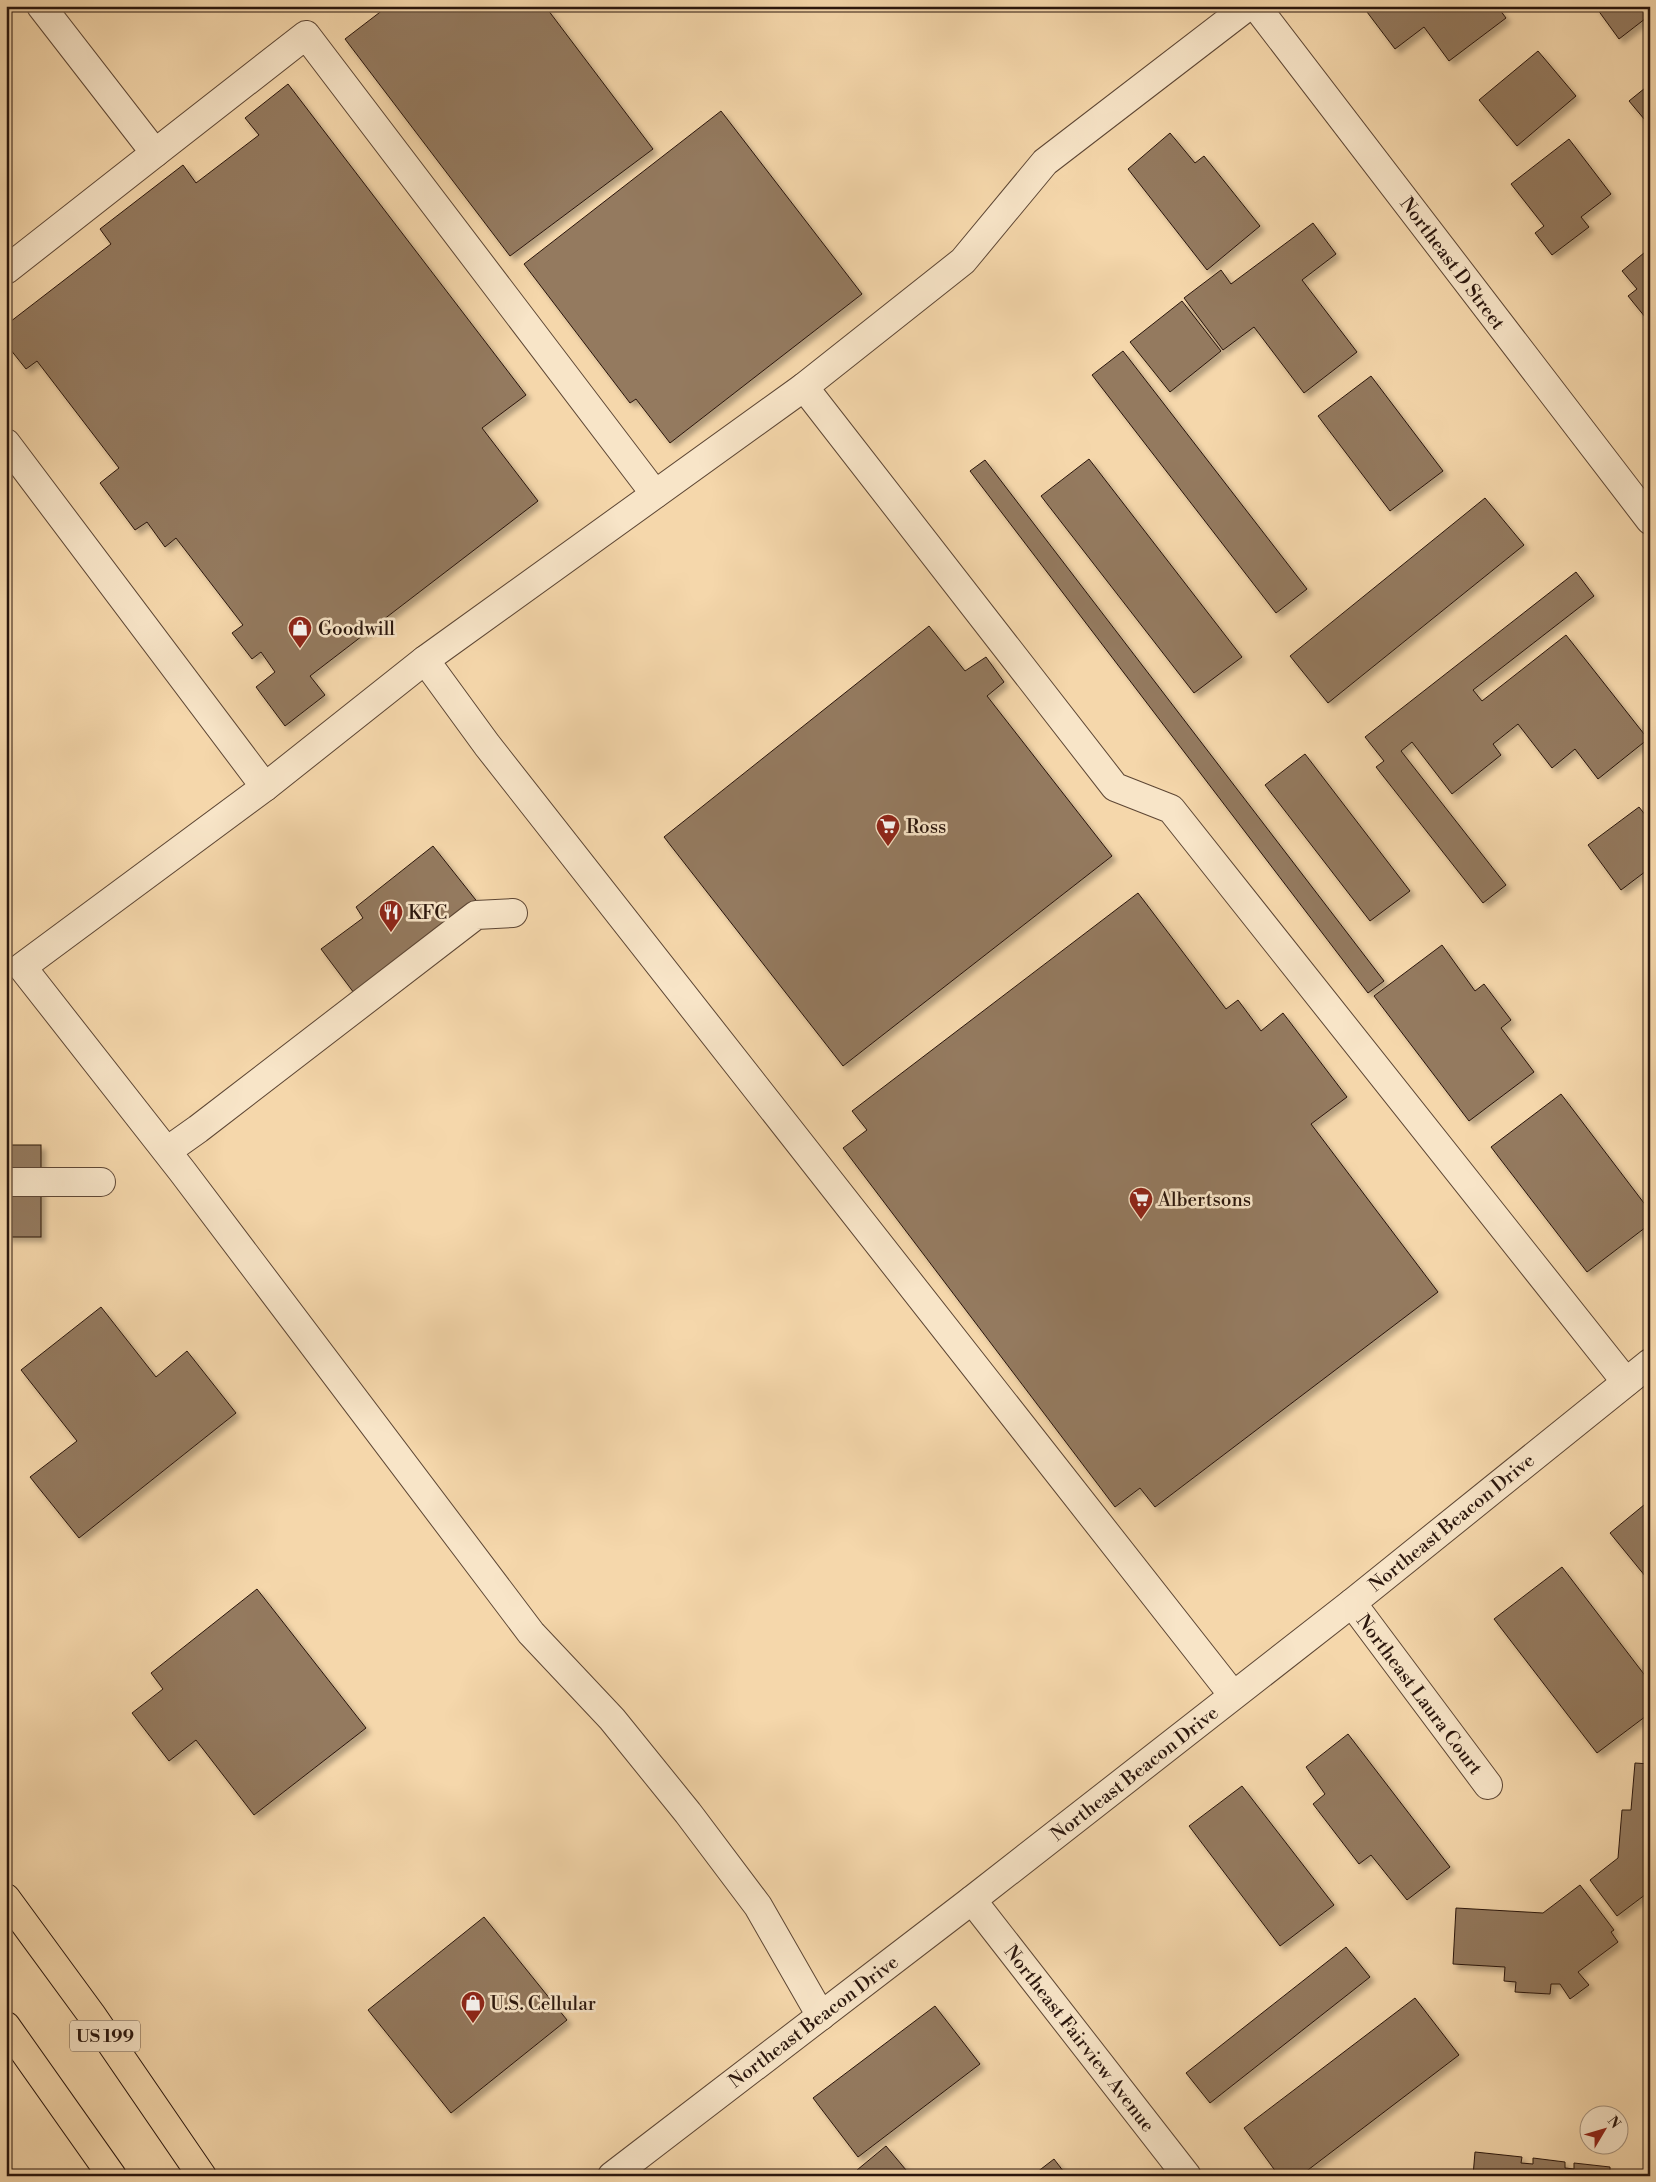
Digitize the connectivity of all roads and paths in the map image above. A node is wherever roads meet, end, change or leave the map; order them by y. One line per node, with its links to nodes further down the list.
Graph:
1 (42, 6): 4 (street)
2 (1248, 6): 6 (street)
3 (1256, 6): 9 (street, Northeast D Street)
4 (154, 153): 5 (street); 8 (street)
5 (6, 270)
6 (804, 387): 8 (street); 18 (street)
7 (6, 443): 11 (street)
8 (655, 494): 10 (street)
9 (1650, 520)
10 (425, 660): 11 (street); 20 (street)
11 (265, 787): 13 (street)
12 (513, 913): 14 (street)
13 (14, 972): 14 (street)
14 (167, 1151): 24 (street)
15 (6, 1182): 16 (street)
16 (101, 1182)
17 (1650, 1363): 18 (street, Northeast Beacon Drive)
18 (1626, 1382): 19 (street, Northeast Beacon Drive)
19 (1352, 1603): 20 (street, Northeast Beacon Drive); 21 (street, Northeast Laura Court)
20 (1233, 1695): 23 (street, Northeast Beacon Drive)
21 (1488, 1784)
22 (6, 1898): 27 (highway, US 199)
23 (972, 1900): 24 (street, Northeast Beacon Drive); 29 (street, Northeast Fairview Avenue)
24 (821, 2016): 28 (street, Northeast Beacon Drive)
25 (6, 2026): 26 (highway)
26 (112, 2176)
27 (202, 2176)
28 (612, 2176)
29 (1187, 2176)

